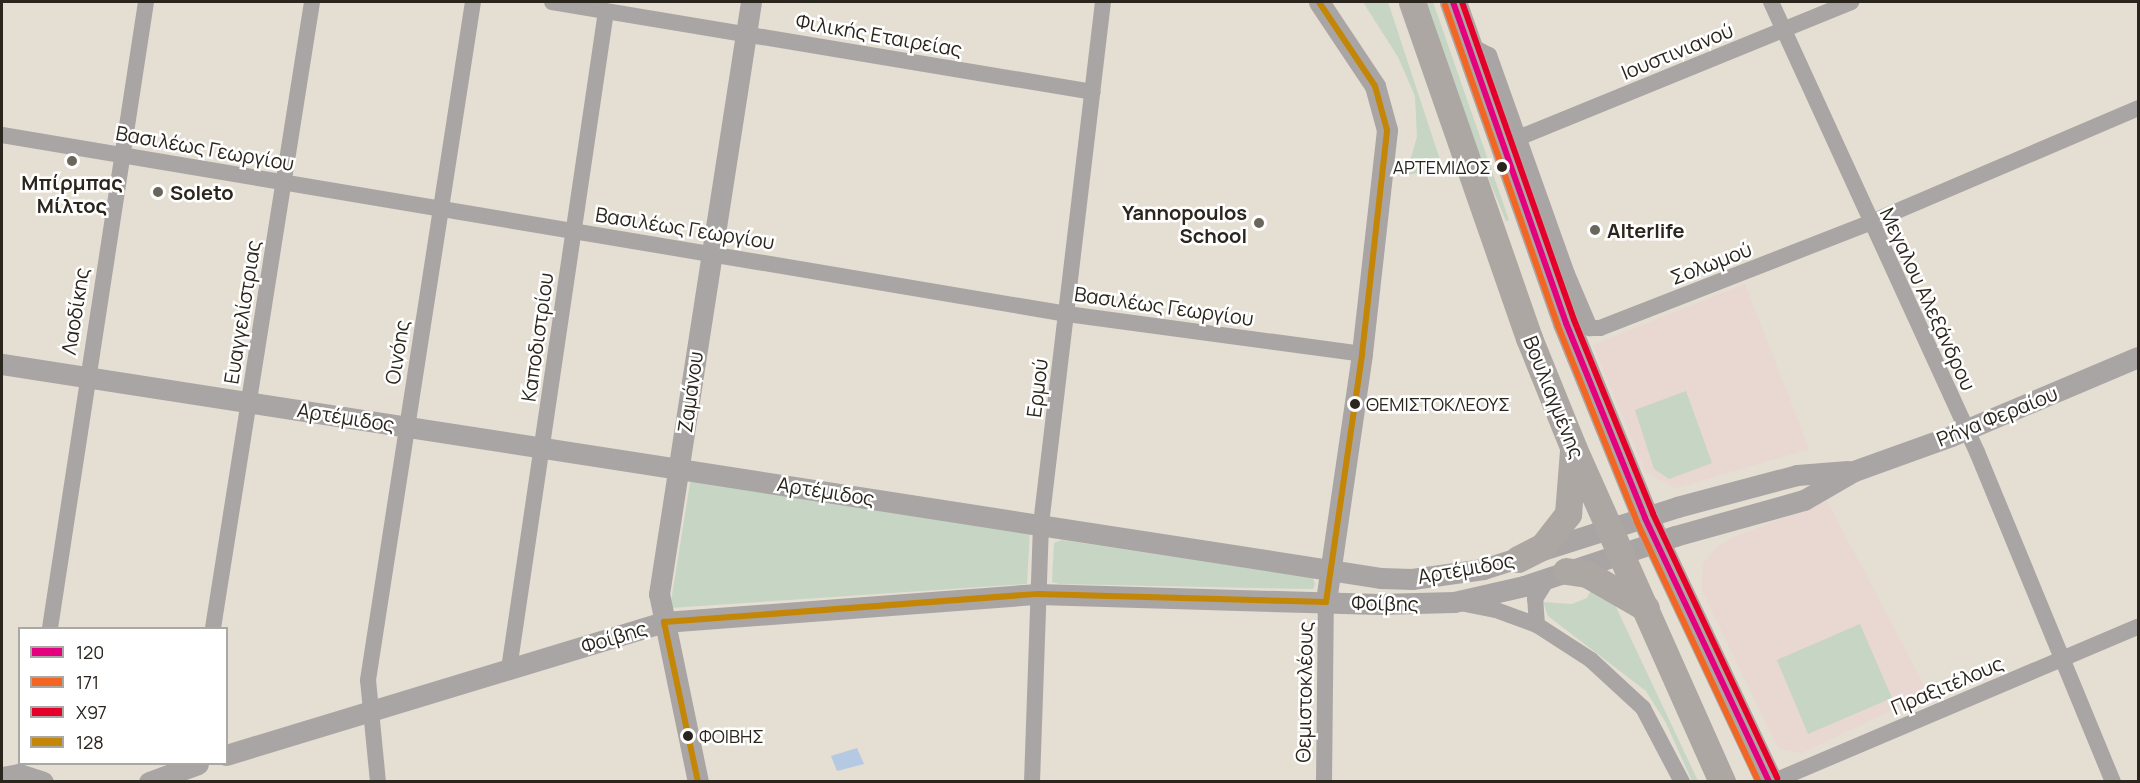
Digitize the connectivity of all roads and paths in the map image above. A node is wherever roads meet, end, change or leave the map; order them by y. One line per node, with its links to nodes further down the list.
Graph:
1 (146, 2): 20 (street, Λαοδίκης)
2 (312, 2): 21 (street, Ευαγγελίστριας)
3 (472, 2): 22 (street, Οινόης)
4 (552, 2): 12 (street, Φιλικής Εταιρείας)
5 (751, 2): 14 (street, Ζαμάνου)
6 (1103, 2): 16 (street, Ερμού)
7 (1319, 2): 29 (street)
8 (1412, 2): 37 (main road, Βουλιαγμένης)
9 (1453, 2): 15 (main road, Βουλιαγμένης)
10 (1771, 2): 13 (street, Μεγαλου Αλεξάνδρου)
11 (1851, 2): 13 (street, Ιουστινιανού)
12 (606, 11): 14 (street, Φιλικής Εταιρείας); 24 (street, Καποδιστρίου)
13 (1784, 30): 19 (street, Ιουστινιανού); 23 (street, Μεγαλου Αλεξάνδρου)
14 (746, 34): 16 (street, Φιλικής Εταιρείας); 25 (street, Ζαμάνου)
15 (1466, 44): 19 (street, Σολωμού); 28 (main road, Βουλιαγμένης)
16 (1093, 92): 27 (street, Ερμού)
17 (2139, 108): 23 (street, Σολωμού)
18 (2, 135): 20 (street, Βασιλέως Γεωργίου)
19 (1518, 138): 26 (street, Σολωμού)
20 (122, 155): 21 (street, Βασιλέως Γεωργίου); 32 (street, Λαοδίκης)
21 (284, 183): 22 (street, Βασιλέως Γεωργίου); 33 (street, Ευαγγελίστριας)
22 (441, 209): 24 (street, Βασιλέως Γεωργίου); 34 (street, Οινόης)
23 (1869, 223): 26 (street, Σολωμού); 35 (street, Μεγαλου Αλεξάνδρου)
24 (573, 231): 25 (street, Βασιλέως Γεωργίου); 36 (street, Καποδιστρίου)
25 (711, 254): 27 (street, Βασιλέως Γεωργίου); 38 (street, Ζαμάνου)
26 (1567, 274): 28 (main road)
27 (1067, 314): 29 (street, Βασιλέως Γεωργίου); 39 (street, Ερμού)
28 (1566, 323): 41 (main road, Βουλιαγμένης)
29 (1362, 354): 44 (street)
30 (2139, 357): 35 (street, Ρήγα Φεραίου)
31 (2, 364): 32 (street, Αρτέμιδος)
32 (86, 377): 33 (street, Αρτέμιδος); 52 (street, Λαοδίκης)
33 (249, 402): 34 (street, Αρτέμιδος); 53 (street, Ευαγγελίστριας)
34 (407, 426): 36 (street, Αρτέμιδος); 57 (street, Οινόης)
35 (1966, 429): 41 (street, Ρήγα Φεραίου); 55 (street, Μεγαλου Αλεξάνδρου)
36 (542, 447): 38 (street, Αρτέμιδος); 56 (street, Καποδιστρίου)
37 (1573, 447): 40 (main road, Βουλιαγμένης); 43 (main road)
38 (679, 468): 39 (street, Αρτέμιδος); 50 (street, Ζαμάνου)
39 (1041, 524): 44 (street, Αρτέμιδος); 46 (street, Ερμού)
40 (1610, 528): 41 (street, Αρτέμιδος); 42 (main road, Βουλιαγμένης); 43 (street, Αρτέμιδος)
41 (1650, 530): 42 (street, Φοίβης); 69 (main road, Βουλιαγμένης)
42 (1621, 553): 45 (street, Φοίβης); 49 (main road, Βουλιαγμένης)
43 (1518, 559): 44 (street, Αρτέμιδος)
44 (1331, 569): 47 (street)
45 (1557, 574): 48 (street, Φοίβης); 49 (main road); 51 (street)
46 (1038, 594): 47 (street, Φοίβης); 50 (street, Φοίβης); 65 (street, Ερμού)
47 (1326, 602): 48 (street, Φοίβης); 66 (street, Θεμιστοκλέους)
48 (1454, 602): 51 (street)
49 (1646, 608): 68 (main road, Βουλιαγμένης)
50 (664, 622): 56 (street, Φοίβης); 64 (street, Ζαμάνου)
51 (1537, 625): 67 (street)
52 (50, 627)
53 (213, 627)
54 (2139, 627): 55 (street, Πραξιτέλους)
55 (2062, 660): 69 (street, Πραξιτέλους); 70 (street, Μεγαλου Αλεξάνδρου)
56 (509, 669): 57 (street, Φοίβης)
57 (371, 711): 58 (street, Φοίβης); 63 (street, Οινόης)
58 (228, 754)
59 (192, 765): 62 (street)
60 (34, 773): 61 (street)
61 (2, 777)
62 (149, 782)
63 (378, 782)
64 (698, 782)
65 (1032, 782)
66 (1324, 782)
67 (1682, 782)
68 (1722, 782)
69 (1771, 782)
70 (2113, 782)

